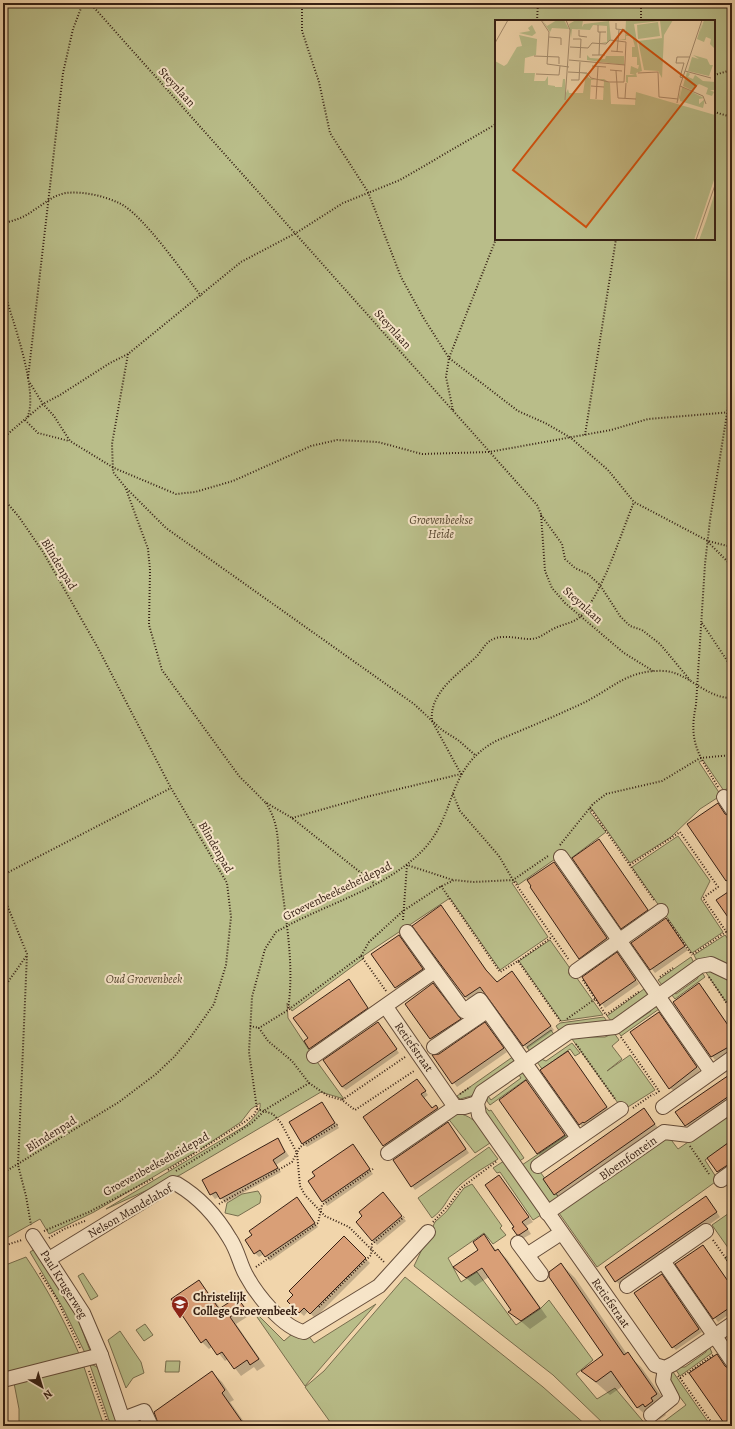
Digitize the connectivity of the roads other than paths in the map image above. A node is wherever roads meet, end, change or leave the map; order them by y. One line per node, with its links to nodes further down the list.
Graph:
1 (724, 797): 2 (street)
2 (732, 809)
3 (555, 854): 6 (street)
4 (662, 911): 6 (street)
5 (407, 932): 7 (street)
6 (619, 941): 8 (street); 10 (street)
7 (435, 971): 11 (street); 12 (street)
8 (576, 971)
9 (732, 974): 10 (street)
10 (658, 996): 16 (street); 17 (street)
11 (390, 1004): 14 (street); 20 (street, Retiefstraat)
12 (487, 1010): 13 (street, Retiefstraat); 16 (street)
13 (434, 1047)
14 (314, 1056)
15 (732, 1058): 17 (street)
16 (525, 1063): 18 (street); 23 (street)
17 (711, 1072): 21 (street)
18 (477, 1103): 20 (street); 26 (street, Retiefstraat)
19 (732, 1105): 26 (street, Bloemfontein)
20 (455, 1106): 24 (street)
21 (663, 1107)
22 (621, 1108): 23 (street)
23 (578, 1138): 25 (street)
24 (388, 1153)
25 (538, 1166)
26 (547, 1213): 29 (street, Retiefstraat)
27 (706, 1231): 34 (street)
28 (428, 1232): 33 (street, Nelson Mandelahof)
29 (561, 1233): 32 (street); 41 (street, Retiefstraat)
30 (33, 1236): 33 (street, Paul Krugerweg)
31 (518, 1242): 32 (street)
32 (527, 1256): 35 (street)
33 (49, 1259): 39 (street, Paul Krugerweg)
34 (663, 1261): 36 (street); 38 (street)
35 (541, 1274)
36 (627, 1286)
37 (732, 1324): 38 (street)
38 (715, 1336): 40 (street); 41 (street)
39 (101, 1356): 42 (street); 44 (street, Paul Krugerweg)
40 (732, 1361)
41 (665, 1368): 43 (street)
42 (3, 1380)
43 (651, 1415)
44 (124, 1423): 45 (street)
45 (151, 1426)

